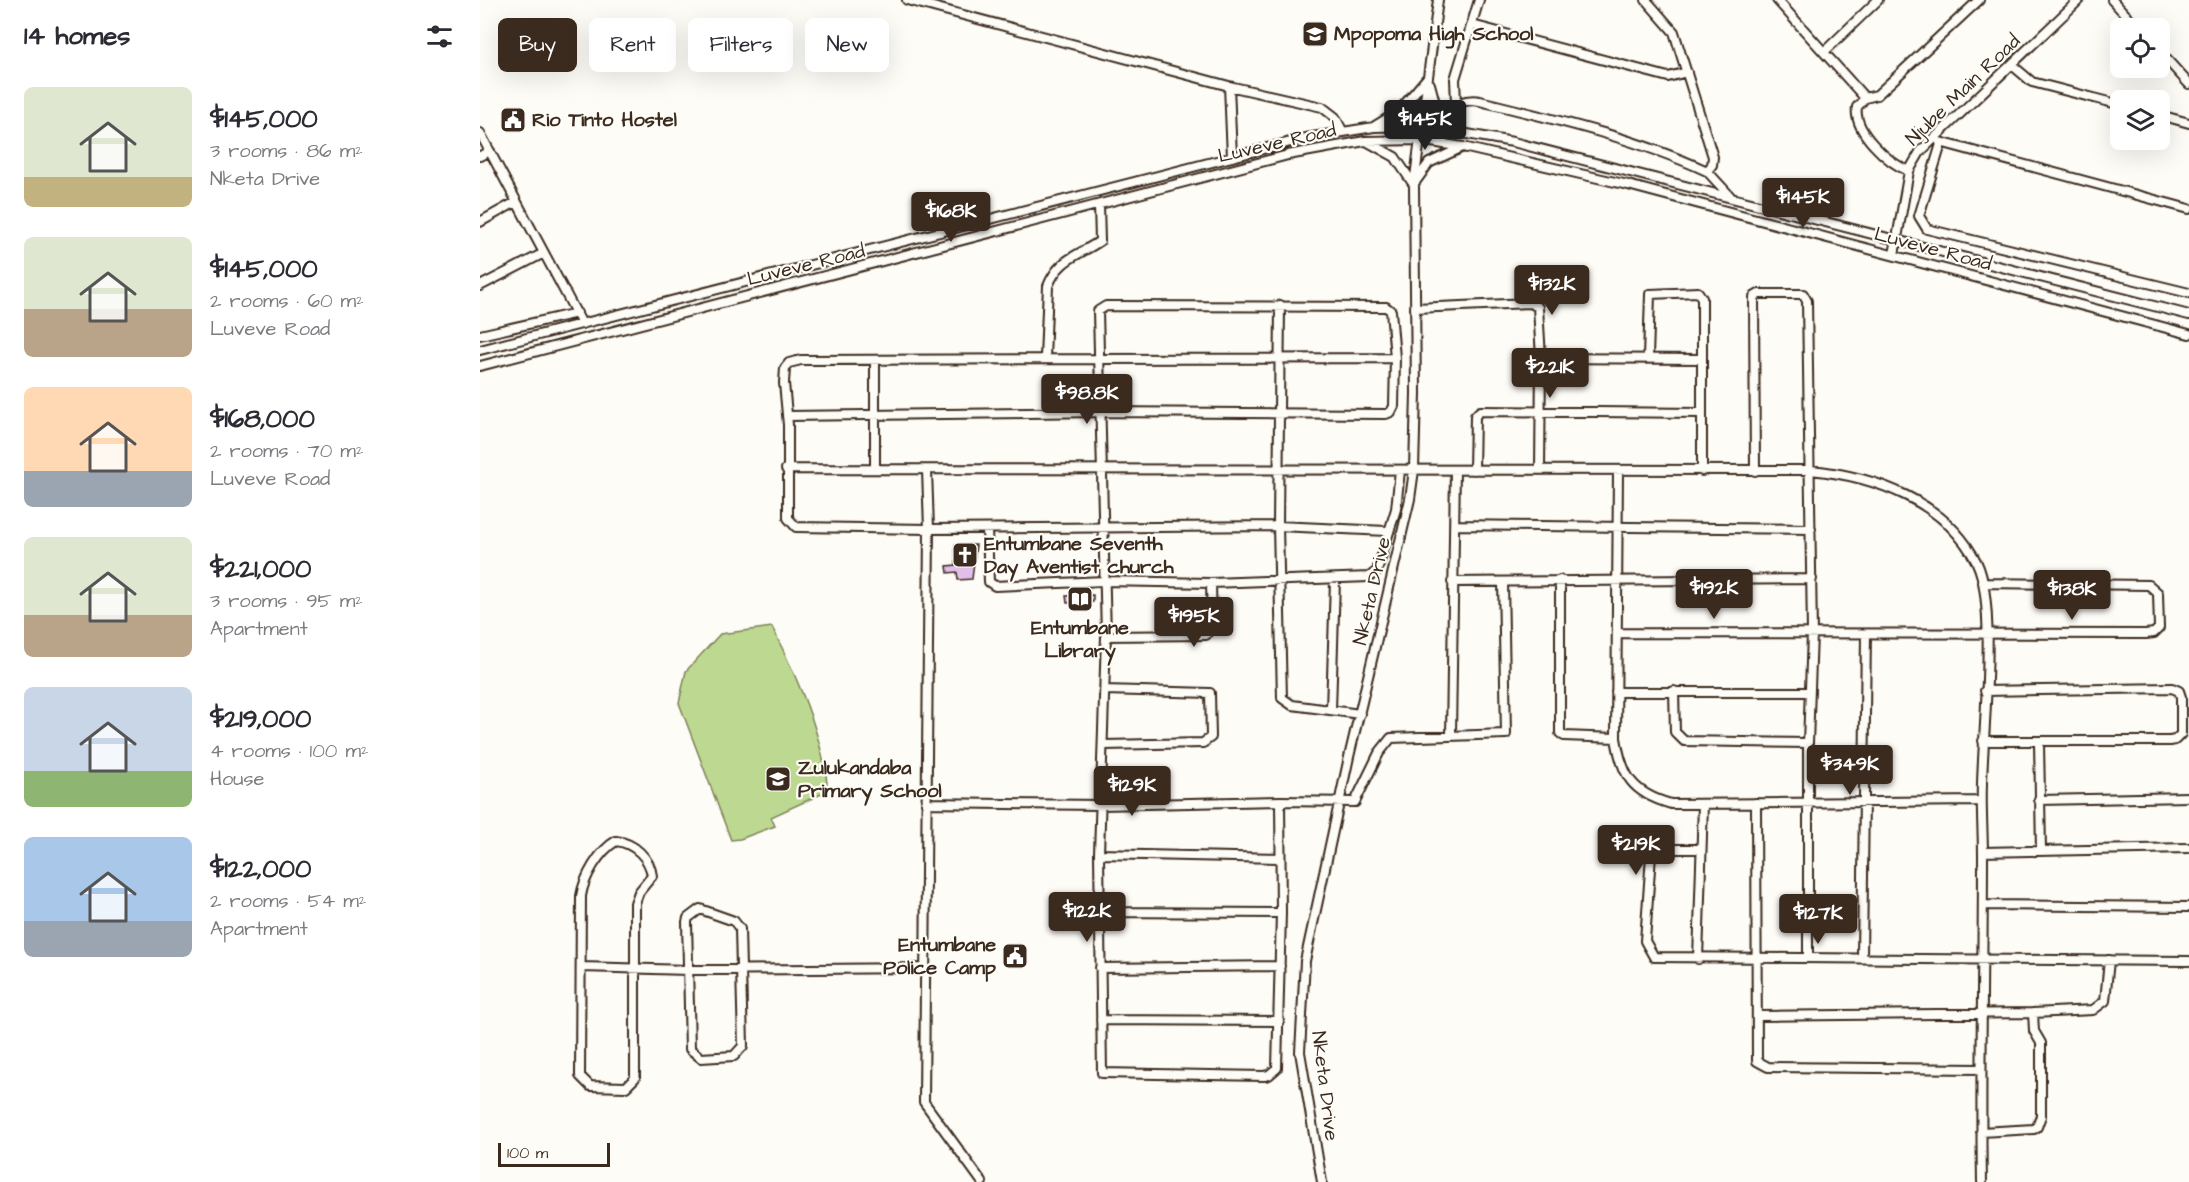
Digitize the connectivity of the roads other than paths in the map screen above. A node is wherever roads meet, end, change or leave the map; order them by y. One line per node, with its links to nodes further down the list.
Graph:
1 (908, 0): 18 (street)
2 (1438, 0): 16 (street, Nketa Drive)
3 (1479, 0): 11 (street)
4 (1646, 0): 15 (street)
5 (1777, 0): 12 (street)
6 (1878, 0): 12 (street)
7 (1979, 0): 19 (street)
8 (2079, 0): 14 (street, Njube Main Road)
9 (2112, 0): 10 (street)
10 (2129, 18)
11 (1472, 25): 15 (street); 21 (street)
12 (1824, 52): 19 (street)
13 (2170, 63): 17 (street)
14 (2012, 65): 20 (street); 30 (street, Njube Main Road)
15 (1687, 72): 38 (street)
16 (1429, 76): 22 (street); 25 (street, Nketa Drive); 26 (street)
17 (2189, 84)
18 (1228, 86): 28 (street); 37 (street)
19 (1865, 98): 39 (street)
20 (2110, 102)
21 (1456, 103): 22 (street); 38 (street)
22 (1441, 115): 27 (street)
23 (2170, 118): 24 (street)
24 (2189, 123)
25 (1421, 126): 26 (street, Luveve Road); 27 (street, Luveve Road); 31 (street, Nketa Drive)
26 (1374, 127): 28 (street, Luveve Road)
27 (1458, 130): 41 (street, Luveve Road)
28 (1343, 132): 37 (street, Luveve Road)
29 (480, 133): 35 (street)
30 (1936, 135): 33 (street); 39 (street, Njube Main Road)
31 (1419, 140): 32 (street, Luveve Road); 34 (street, Luveve Road); 40 (street, Nketa Drive)
32 (1365, 141): 40 (street); 43 (street, Luveve Road)
33 (1941, 144): 44 (street); 50 (street)
34 (1463, 147): 40 (street); 48 (street, Luveve Road)
35 (490, 151): 36 (street); 42 (street)
36 (480, 156)
37 (1232, 157): 55 (street, Luveve Road)
38 (1707, 171): 41 (street)
39 (1909, 171): 46 (street, Njube Main Road)
40 (1414, 185): 52 (street, Nketa Drive)
41 (1731, 198): 46 (street, Luveve Road)
42 (516, 202): 45 (street); 47 (street)
43 (1099, 205): 60 (street); 67 (street, Luveve Road)
44 (2189, 209)
45 (480, 222)
46 (1897, 241): 48 (street, Njube Main Road); 54 (street, Luveve Road)
47 (544, 253): 49 (street); 53 (street)
48 (1894, 255): 56 (street, Luveve Road)
49 (480, 286)
50 (2189, 293)
51 (1280, 305): 61 (street); 62 (street); 64 (street)
52 (1415, 308): 59 (street); 80 (street, Nketa Drive)
53 (577, 313): 55 (street); 57 (street)
54 (2189, 315)
55 (582, 324): 58 (street, Luveve Road)
56 (2189, 334)
57 (480, 335)
58 (480, 350)
59 (1541, 357): 63 (street); 69 (street)
60 (1045, 358): 61 (street); 66 (street)
61 (1100, 358): 64 (street); 68 (street)
62 (1395, 358): 64 (street); 72 (street)
63 (1648, 358): 65 (street); 65 (street)
64 (1281, 359): 72 (street)
65 (1702, 359): 70 (street)
66 (875, 360): 71 (street); 73 (street)
67 (480, 366)
68 (1101, 412): 71 (street); 72 (street); 77 (street)
69 (1541, 412): 70 (street); 82 (street); 83 (street)
70 (1702, 413): 86 (street)
71 (874, 414): 73 (street); 75 (street)
72 (1281, 414): 78 (street)
73 (787, 416): 74 (street)
74 (786, 469): 75 (street); 92 (street)
75 (875, 469): 76 (street)
76 (927, 470): 77 (street); 92 (street)
77 (1101, 470): 78 (street); 89 (street)
78 (1281, 470): 79 (street); 90 (street)
79 (1400, 470): 80 (street); 95 (street)
80 (1414, 470): 81 (street); 117 (street, Nketa Drive)
81 (1455, 470): 82 (street); 88 (street)
82 (1474, 470): 83 (street)
83 (1540, 470): 85 (street)
84 (1810, 470): 87 (street); 87 (street); 94 (street); 105 (street)
85 (1618, 471): 86 (street); 91 (street)
86 (1702, 471): 87 (street)
87 (1755, 471)
88 (1455, 525): 91 (street); 102 (street)
89 (1102, 526): 90 (street); 93 (street); 101 (street)
90 (1278, 526): 95 (street); 97 (street)
91 (1616, 528): 94 (street); 100 (street)
92 (929, 529): 93 (street); 131 (street)
93 (987, 529): 101 (street)
94 (1810, 529): 96 (street)
95 (1387, 531): 98 (street)
96 (1812, 579): 100 (street); 107 (street)
97 (1279, 580): 98 (street); 104 (street); 116 (street)
98 (1335, 580): 116 (street)
99 (1560, 580): 100 (street); 103 (street); 119 (street)
100 (1616, 580): 106 (street)
101 (1104, 581): 104 (street); 110 (street)
102 (1452, 582): 103 (street); 118 (street)
103 (1503, 582): 118 (street)
104 (1211, 583): 110 (street)
105 (1984, 583): 109 (street); 109 (street)
106 (1617, 633): 107 (street); 114 (street)
107 (1812, 634): 108 (street); 115 (street)
108 (1866, 634): 109 (street); 128 (street)
109 (1986, 634): 113 (street)
110 (1106, 636): 111 (street)
111 (1105, 690): 123 (street); 123 (street)
112 (1674, 691): 114 (street); 115 (street); 122 (street)
113 (1985, 691): 120 (street); 121 (street)
114 (1616, 692): 119 (street)
115 (1810, 692): 122 (street)
116 (1330, 710): 117 (street)
117 (1360, 714): 130 (street, Nketa Drive)
118 (1451, 735): 130 (street)
119 (1616, 738): 132 (street)
120 (1983, 741): 121 (street); 129 (street)
121 (2039, 742): 126 (street)
122 (1808, 743): 125 (street)
123 (1104, 745): 134 (street)
124 (2189, 797): 126 (street)
125 (1809, 800): 128 (street); 133 (street); 145 (street)
126 (2039, 800): 137 (street)
127 (1280, 801): 130 (street); 134 (street); 140 (street)
128 (1862, 801): 129 (street); 146 (street)
129 (1981, 801): 138 (street)
130 (1339, 802): 167 (street, Nketa Drive)
131 (926, 803): 134 (street); 155 (street)
132 (1703, 804): 133 (street); 136 (street)
133 (1756, 804): 148 (street)
134 (1101, 805): 139 (street)
135 (2189, 848): 137 (street)
136 (1700, 849): 147 (street); 147 (street)
137 (2041, 850): 138 (street)
138 (1983, 852): 141 (street)
139 (1099, 854): 140 (street); 143 (street)
140 (1280, 858): 144 (street)
141 (1983, 905): 142 (street); 149 (street)
142 (2189, 907)
143 (1100, 912): 144 (street); 156 (street)
144 (1281, 913): 152 (street)
145 (1808, 957): 146 (street); 148 (street)
146 (1862, 958): 149 (street)
147 (1698, 959): 148 (street)
148 (1755, 959): 161 (street)
149 (1981, 960): 150 (street); 159 (street)
150 (2109, 960): 151 (street); 160 (street)
151 (2189, 961)
152 (1280, 966): 156 (street); 163 (street)
153 (582, 967): 154 (street); 154 (street); 154 (street)
154 (637, 968): 158 (street)
155 (924, 968): 157 (street); 166 (street)
156 (1100, 968): 162 (street)
157 (742, 969): 158 (street); 158 (street); 158 (street)
158 (688, 970)
159 (1982, 1012): 160 (street); 161 (street); 164 (street)
160 (2033, 1013): 165 (street)
161 (1758, 1016): 164 (street)
162 (1101, 1020): 163 (street); 163 (street)
163 (1279, 1021)
164 (1981, 1069): 165 (street)
165 (1981, 1132): 168 (street)
166 (982, 1182)
167 (1322, 1182)
168 (1982, 1182)

